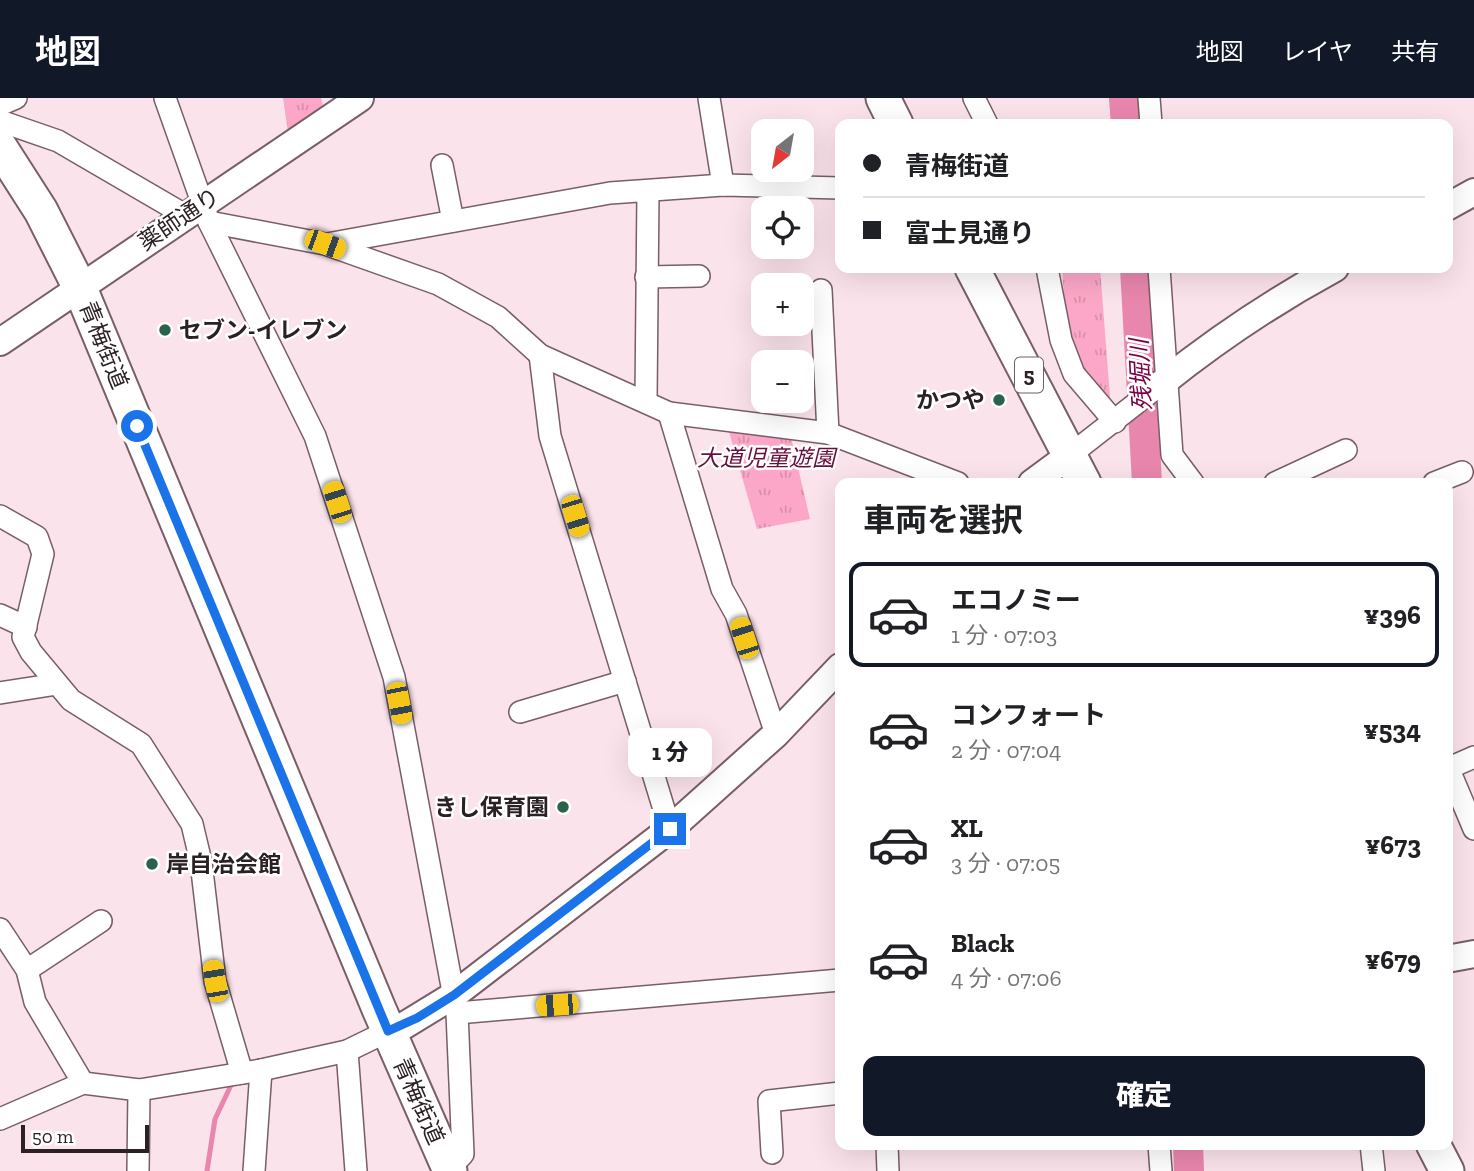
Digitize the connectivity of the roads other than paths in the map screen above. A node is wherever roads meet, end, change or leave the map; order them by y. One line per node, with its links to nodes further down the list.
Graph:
1 (16, 98): 8 (street)
2 (165, 98): 20 (street)
3 (360, 98): 20 (street, 薬師通り)
4 (709, 98): 15 (street)
5 (883, 98): 9 (main road)
6 (974, 98): 10 (street)
7 (1149, 98): 11 (street)
8 (0, 105)
9 (894, 119)
10 (984, 119)
11 (1150, 119)
12 (0, 121): 20 (street)
13 (0, 147): 29 (main road, 青梅街道)
14 (442, 165): 21 (street)
15 (723, 185): 16 (street); 17 (street)
16 (835, 188)
17 (648, 191): 21 (street); 27 (street)
18 (1474, 192): 19 (street)
19 (1453, 204)
20 (199, 214): 22 (street); 29 (street, 薬師通り); 66 (street)
21 (453, 221): 22 (street)
22 (325, 244): 32 (street)
23 (975, 273): 39 (main road, 5)
24 (1048, 273): 36 (street)
25 (1159, 273): 33 (street)
26 (1327, 273): 33 (street)
27 (646, 276): 28 (street); 34 (street)
28 (699, 276)
29 (80, 288): 31 (street, 薬師通り); 67 (main road, 青梅街道)
30 (821, 290): 37 (street)
31 (0, 342)
32 (540, 355): 34 (street); 50 (street)
33 (1164, 382): 36 (street); 43 (street)
34 (646, 400): 35 (street)
35 (669, 413): 37 (street); 54 (street)
36 (1117, 421): 39 (street)
37 (828, 433): 41 (street)
38 (1346, 450): 44 (street)
39 (1077, 469): 42 (street)
40 (1462, 471): 45 (street)
41 (945, 478)
42 (1048, 478)
43 (1189, 478)
44 (1286, 478)
45 (1446, 478)
46 (0, 516): 48 (street)
47 (0, 615): 48 (street)
48 (26, 627): 51 (street)
49 (835, 672): 54 (street)
50 (625, 681): 53 (street); 58 (street)
51 (57, 684): 52 (street); 69 (street)
52 (0, 693)
53 (520, 712)
54 (776, 734): 58 (street)
55 (1474, 757): 56 (street)
56 (1453, 765)
57 (1453, 779): 59 (street)
58 (670, 829): 66 (street)
59 (1474, 829)
60 (101, 921): 64 (street)
61 (0, 929): 64 (street)
62 (1474, 954): 63 (street)
63 (1453, 957)
64 (27, 970): 70 (street)
65 (835, 980): 66 (street)
66 (455, 1004): 67 (street); 79 (street)
67 (388, 1031): 68 (street); 79 (main road, 青梅街道)
68 (347, 1051): 69 (street); 82 (street)
69 (251, 1072): 71 (street); 81 (street)
70 (83, 1083): 71 (street); 73 (street)
71 (139, 1090): 80 (street)
72 (835, 1094): 78 (street)
73 (0, 1119)
74 (887, 1150): 83 (street)
75 (1159, 1150): 84 (street)
76 (1372, 1150): 85 (street)
77 (1436, 1150): 86 (main road)
78 (772, 1153)
79 (449, 1170)
80 (138, 1171)
81 (254, 1171)
82 (356, 1171)
83 (888, 1171)
84 (1161, 1171)
85 (1374, 1171)
86 (1447, 1171)

